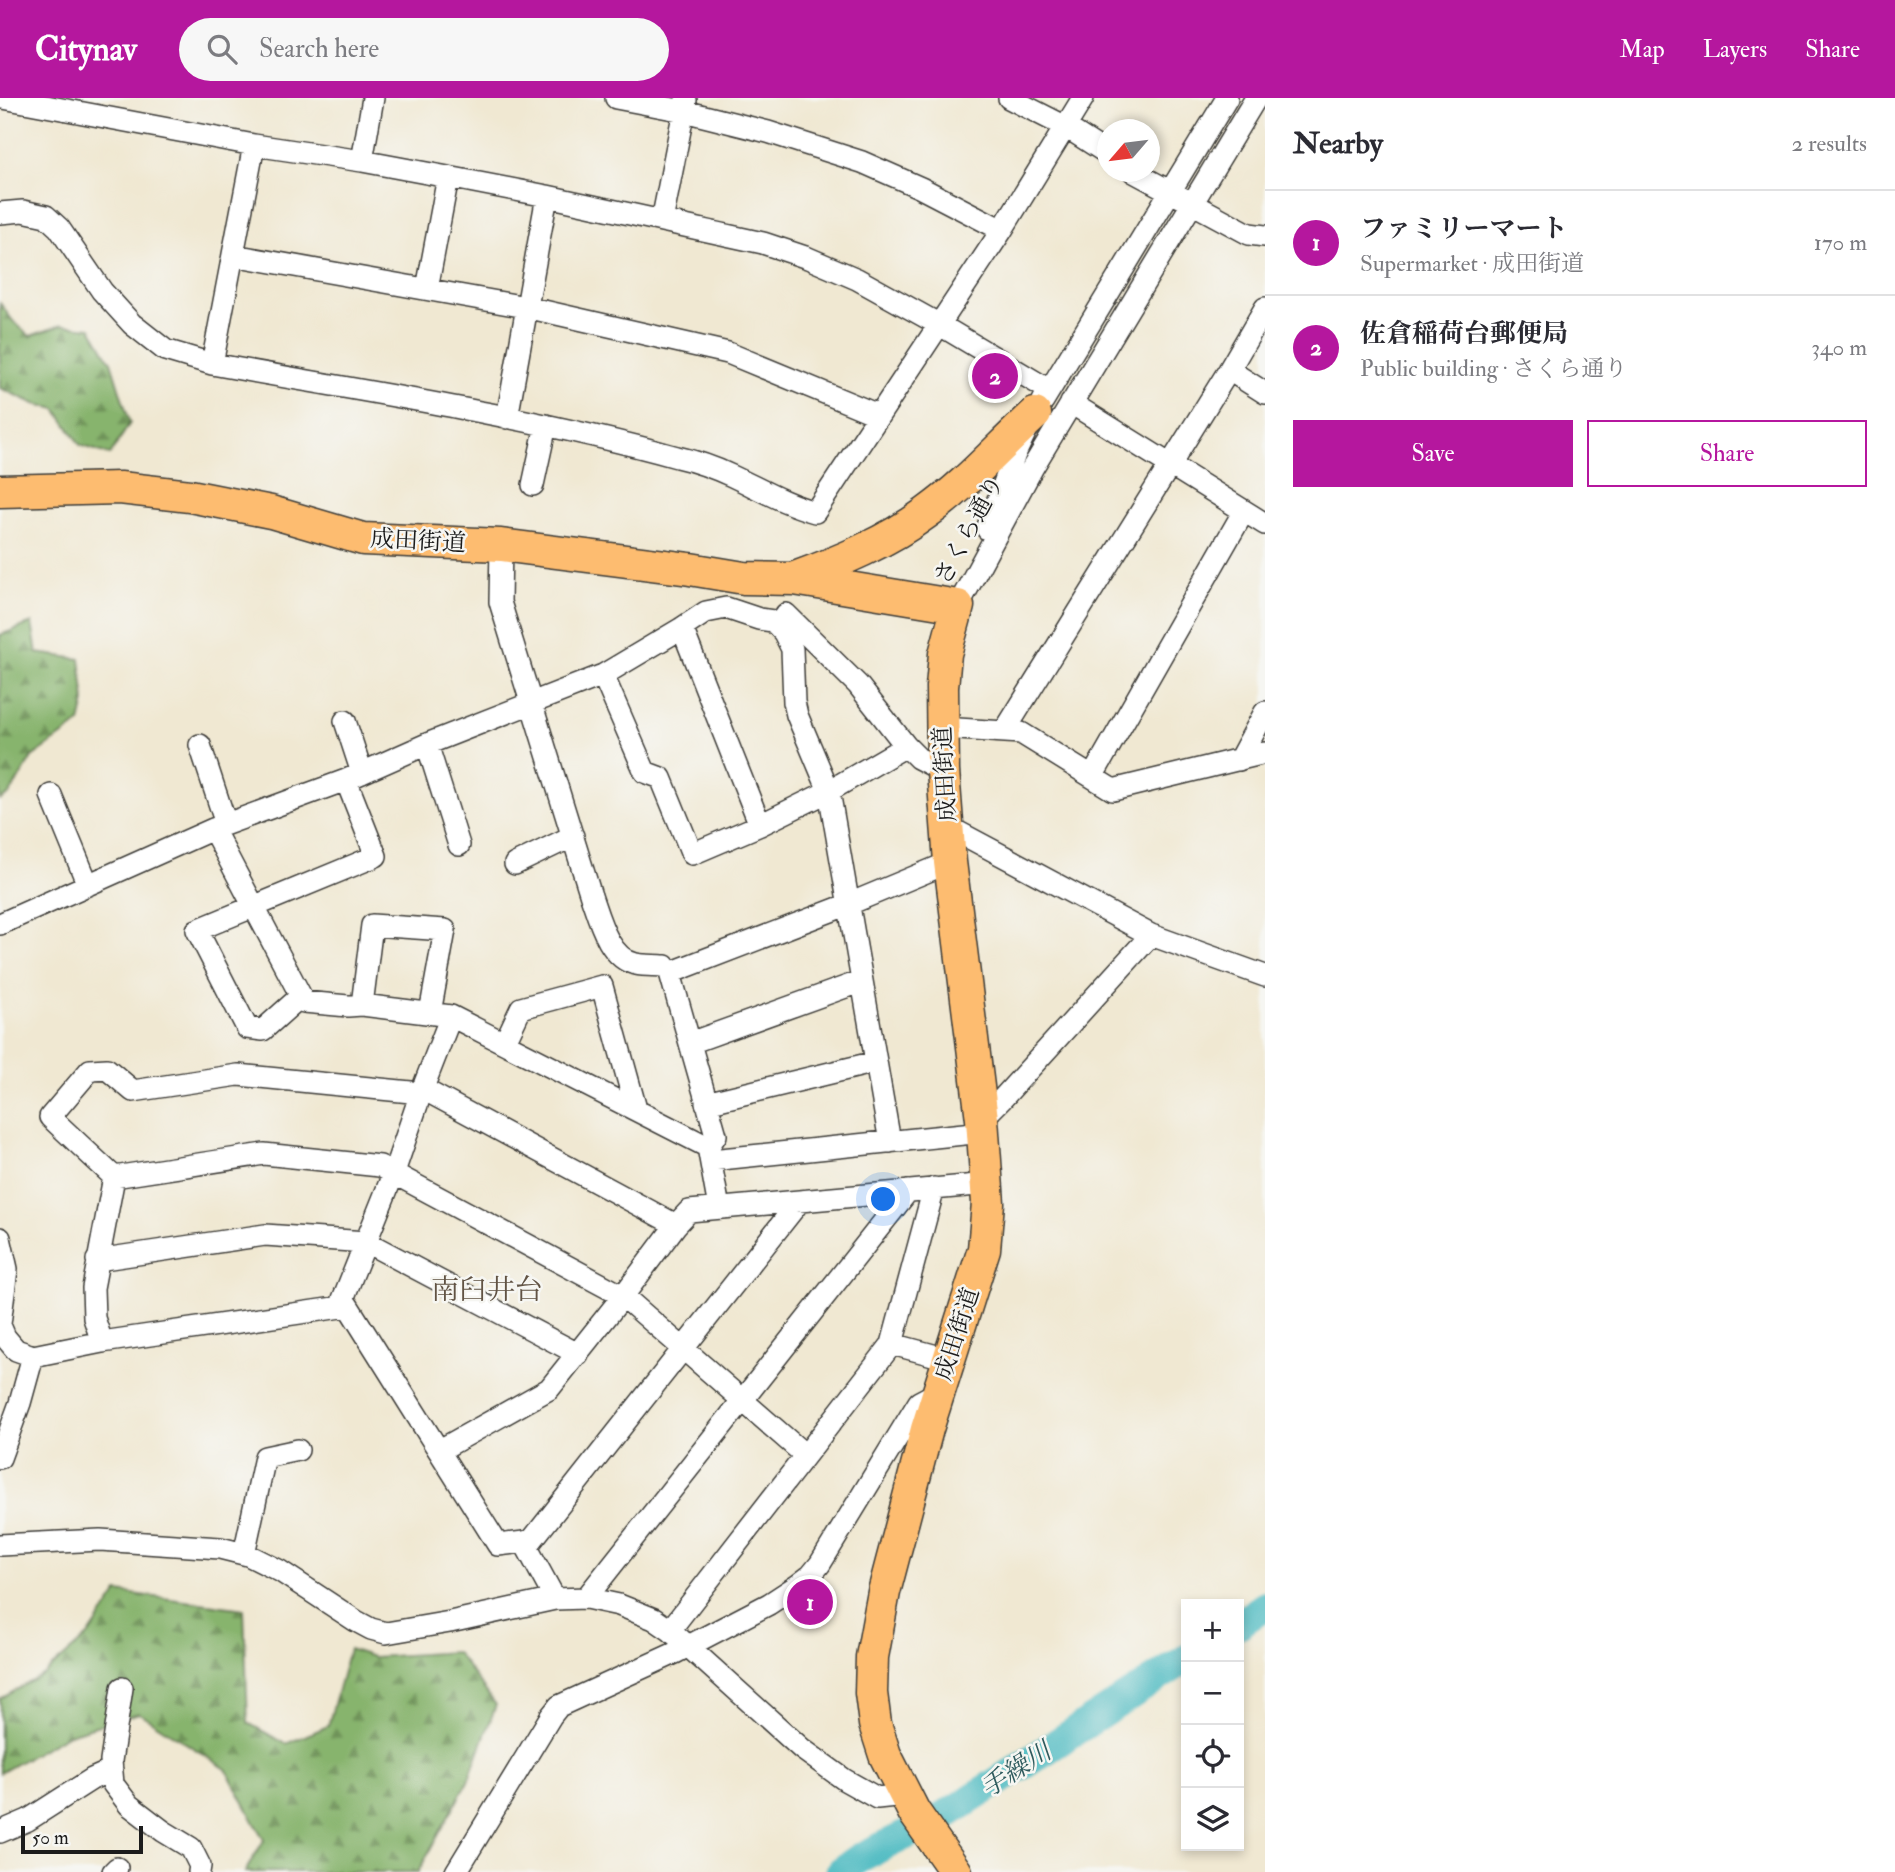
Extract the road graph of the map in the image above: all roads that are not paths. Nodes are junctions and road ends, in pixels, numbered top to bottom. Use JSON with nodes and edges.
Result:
{"nodes":[{"id":1,"x":3,"y":98,"type":"edge"},
{"id":2,"x":373,"y":98,"type":"edge"},
{"id":3,"x":616,"y":98,"type":"edge"},
{"id":4,"x":1009,"y":98,"type":"edge"},
{"id":5,"x":1083,"y":98,"type":"edge"},
{"id":6,"x":1227,"y":98,"type":"edge"},
{"id":7,"x":1256,"y":98,"type":"edge"},
{"id":8,"x":60,"y":103,"type":"edge"},
{"id":9,"x":685,"y":105,"type":"edge"},
{"id":10,"x":1066,"y":127,"type":"junction"},
{"id":11,"x":254,"y":145,"type":"junction"},
{"id":12,"x":1097,"y":147,"type":"edge"},
{"id":13,"x":362,"y":161,"type":"junction"},
{"id":14,"x":447,"y":177,"type":"junction"},
{"id":15,"x":1152,"y":182,"type":"edge"},
{"id":16,"x":1170,"y":192,"type":"junction"},
{"id":17,"x":547,"y":196,"type":"junction"},
{"id":18,"x":1192,"y":204,"type":"junction"},
{"id":19,"x":0,"y":213,"type":"edge"},
{"id":20,"x":662,"y":221,"type":"junction"},
{"id":21,"x":1002,"y":230,"type":"junction"},
{"id":22,"x":1265,"y":236,"type":"edge"},
{"id":23,"x":233,"y":255,"type":"junction"},
{"id":24,"x":427,"y":289,"type":"junction"},
{"id":25,"x":526,"y":307,"type":"junction"},
{"id":26,"x":1265,"y":309,"type":"edge"},
{"id":27,"x":940,"y":325,"type":"junction"},
{"id":28,"x":212,"y":364,"type":"junction"},
{"id":29,"x":1229,"y":370,"type":"junction"},
{"id":30,"x":1265,"y":393,"type":"edge"},
{"id":31,"x":1042,"y":402,"type":"junction"},
{"id":32,"x":1072,"y":403,"type":"junction"},
{"id":33,"x":878,"y":415,"type":"junction"},
{"id":34,"x":507,"y":418,"type":"junction"},
{"id":35,"x":546,"y":425,"type":"junction"},
{"id":36,"x":1170,"y":464,"type":"junction"},
{"id":37,"x":533,"y":485,"type":"dead end"},
{"id":38,"x":0,"y":491,"type":"edge"},
{"id":39,"x":1244,"y":511,"type":"junction"},
{"id":40,"x":1265,"y":524,"type":"edge"},
{"id":41,"x":502,"y":545,"type":"junction"},
{"id":42,"x":800,"y":580,"type":"junction"},
{"id":43,"x":958,"y":606,"type":"junction"},
{"id":44,"x":779,"y":618,"type":"junction"},
{"id":45,"x":682,"y":628,"type":"junction"},
{"id":46,"x":603,"y":675,"type":"junction"},
{"id":47,"x":532,"y":704,"type":"junction"},
{"id":48,"x":1265,"y":712,"type":"edge"},
{"id":49,"x":345,"y":721,"type":"dead end"},
{"id":50,"x":942,"y":728,"type":"junction"},
{"id":51,"x":1004,"y":732,"type":"junction"},
{"id":52,"x":427,"y":744,"type":"junction"},
{"id":53,"x":200,"y":745,"type":"dead end"},
{"id":54,"x":906,"y":746,"type":"junction"},
{"id":55,"x":1265,"y":753,"type":"edge"},
{"id":56,"x":1239,"y":760,"type":"junction"},
{"id":57,"x":943,"y":771,"type":"junction"},
{"id":58,"x":354,"y":776,"type":"junction"},
{"id":59,"x":1092,"y":778,"type":"junction"},
{"id":60,"x":828,"y":791,"type":"junction"},
{"id":61,"x":51,"y":795,"type":"dead end"},
{"id":62,"x":760,"y":825,"type":"junction"},
{"id":63,"x":219,"y":826,"type":"junction"},
{"id":64,"x":947,"y":826,"type":"junction"},
{"id":65,"x":573,"y":836,"type":"junction"},
{"id":66,"x":459,"y":845,"type":"dead end"},
{"id":67,"x":950,"y":862,"type":"junction"},
{"id":68,"x":515,"y":864,"type":"dead end"},
{"id":69,"x":88,"y":885,"type":"junction"},
{"id":70,"x":849,"y":904,"type":"junction"},
{"id":71,"x":254,"y":906,"type":"junction"},
{"id":72,"x":0,"y":924,"type":"edge"},
{"id":73,"x":1151,"y":935,"type":"junction"},
{"id":74,"x":670,"y":972,"type":"junction"},
{"id":75,"x":1265,"y":976,"type":"edge"},
{"id":76,"x":862,"y":981,"type":"junction"},
{"id":77,"x":301,"y":996,"type":"junction"},
{"id":78,"x":362,"y":1005,"type":"junction"},
{"id":79,"x":441,"y":1014,"type":"junction"},
{"id":80,"x":505,"y":1042,"type":"junction"},
{"id":81,"x":690,"y":1043,"type":"junction"},
{"id":82,"x":876,"y":1062,"type":"junction"},
{"id":83,"x":422,"y":1091,"type":"junction"},
{"id":84,"x":706,"y":1102,"type":"junction"},
{"id":85,"x":636,"y":1109,"type":"junction"},
{"id":86,"x":983,"y":1126,"type":"junction"},
{"id":87,"x":890,"y":1142,"type":"junction"},
{"id":88,"x":709,"y":1153,"type":"junction"},
{"id":89,"x":394,"y":1172,"type":"junction"},
{"id":90,"x":114,"y":1177,"type":"junction"},
{"id":91,"x":988,"y":1184,"type":"junction"},
{"id":92,"x":934,"y":1188,"type":"junction"},
{"id":93,"x":908,"y":1191,"type":"junction"},
{"id":94,"x":799,"y":1202,"type":"junction"},
{"id":95,"x":719,"y":1208,"type":"junction"},
{"id":96,"x":676,"y":1225,"type":"junction"},
{"id":97,"x":0,"y":1238,"type":"edge"},
{"id":98,"x":366,"y":1242,"type":"junction"},
{"id":99,"x":97,"y":1260,"type":"junction"},
{"id":100,"x":623,"y":1296,"type":"junction"},
{"id":101,"x":348,"y":1306,"type":"junction"},
{"id":102,"x":0,"y":1325,"type":"edge"},
{"id":103,"x":102,"y":1342,"type":"junction"},
{"id":104,"x":892,"y":1344,"type":"junction"},
{"id":105,"x":683,"y":1349,"type":"junction"},
{"id":106,"x":578,"y":1354,"type":"junction"},
{"id":107,"x":33,"y":1356,"type":"junction"},
{"id":108,"x":948,"y":1359,"type":"junction"},
{"id":109,"x":938,"y":1392,"type":"junction"},
{"id":110,"x":742,"y":1400,"type":"junction"},
{"id":111,"x":298,"y":1450,"type":"dead end"},
{"id":112,"x":439,"y":1450,"type":"junction"},
{"id":113,"x":805,"y":1455,"type":"junction"},
{"id":114,"x":0,"y":1458,"type":"edge"},
{"id":115,"x":524,"y":1542,"type":"junction"},
{"id":116,"x":0,"y":1545,"type":"edge"},
{"id":117,"x":244,"y":1554,"type":"junction"},
{"id":118,"x":586,"y":1598,"type":"junction"},
{"id":119,"x":555,"y":1599,"type":"junction"},
{"id":120,"x":670,"y":1630,"type":"junction"},
{"id":121,"x":686,"y":1647,"type":"junction"},
{"id":122,"x":122,"y":1688,"type":"dead end"},
{"id":123,"x":112,"y":1770,"type":"junction"},
{"id":124,"x":910,"y":1803,"type":"junction"},
{"id":125,"x":0,"y":1832,"type":"edge"},
{"id":126,"x":199,"y":1872,"type":"edge"},
{"id":127,"x":456,"y":1872,"type":"edge"},
{"id":128,"x":956,"y":1872,"type":"edge"}],
"edges":[{"from":1,"to":8,"type":"street"},
{"from":2,"to":13,"type":"street"},
{"from":3,"to":9,"type":"street"},
{"from":4,"to":10,"type":"street"},
{"from":5,"to":10,"type":"street"},
{"from":6,"to":16,"type":"street","name":"さくら通り"},
{"from":7,"to":18,"type":"street","name":"さくら通り"},
{"from":8,"to":11,"type":"street"},
{"from":9,"to":20,"type":"street"},
{"from":9,"to":21,"type":"street"},
{"from":10,"to":12,"type":"street"},
{"from":10,"to":21,"type":"street"},
{"from":11,"to":13,"type":"street"},
{"from":11,"to":23,"type":"street"},
{"from":13,"to":14,"type":"street"},
{"from":14,"to":17,"type":"street"},
{"from":14,"to":24,"type":"street"},
{"from":15,"to":16,"type":"street"},
{"from":16,"to":18,"type":"street"},
{"from":16,"to":31,"type":"street","name":"さくら通り"},
{"from":17,"to":20,"type":"street"},
{"from":17,"to":25,"type":"street"},
{"from":18,"to":22,"type":"street"},
{"from":18,"to":32,"type":"street","name":"さくら通り"},
{"from":19,"to":28,"type":"street"},
{"from":20,"to":27,"type":"street"},
{"from":21,"to":27,"type":"street"},
{"from":23,"to":24,"type":"street"},
{"from":23,"to":28,"type":"street"},
{"from":24,"to":25,"type":"street"},
{"from":25,"to":33,"type":"street"},
{"from":25,"to":34,"type":"street"},
{"from":26,"to":29,"type":"street"},
{"from":27,"to":31,"type":"street"},
{"from":27,"to":33,"type":"street"},
{"from":28,"to":34,"type":"street"},
{"from":29,"to":30,"type":"street"},
{"from":29,"to":36,"type":"street"},
{"from":31,"to":42,"type":"highway"},
{"from":31,"to":43,"type":"street","name":"さくら通り"},
{"from":32,"to":36,"type":"street"},
{"from":32,"to":43,"type":"street","name":"さくら通り"},
{"from":33,"to":35,"type":"street"},
{"from":34,"to":35,"type":"street"},
{"from":35,"to":37,"type":"street"},
{"from":36,"to":39,"type":"street"},
{"from":36,"to":51,"type":"street"},
{"from":38,"to":41,"type":"highway","name":"成田街道"},
{"from":39,"to":40,"type":"street"},
{"from":39,"to":59,"type":"street"},
{"from":41,"to":42,"type":"highway","name":"成田街道"},
{"from":41,"to":47,"type":"street"},
{"from":42,"to":43,"type":"highway","name":"成田街道"},
{"from":42,"to":44,"type":"street"},
{"from":43,"to":50,"type":"highway","name":"成田街道"},
{"from":44,"to":45,"type":"street"},
{"from":44,"to":54,"type":"street"},
{"from":44,"to":60,"type":"street"},
{"from":45,"to":46,"type":"street"},
{"from":45,"to":62,"type":"street"},
{"from":46,"to":47,"type":"street"},
{"from":46,"to":62,"type":"street"},
{"from":47,"to":52,"type":"street"},
{"from":47,"to":65,"type":"street"},
{"from":48,"to":56,"type":"street"},
{"from":49,"to":58,"type":"street"},
{"from":50,"to":51,"type":"street"},
{"from":50,"to":57,"type":"highway","name":"成田街道"},
{"from":51,"to":59,"type":"street"},
{"from":52,"to":58,"type":"street"},
{"from":52,"to":66,"type":"street"},
{"from":53,"to":63,"type":"street"},
{"from":54,"to":57,"type":"street"},
{"from":54,"to":60,"type":"street"},
{"from":55,"to":56,"type":"street"},
{"from":56,"to":59,"type":"street"},
{"from":57,"to":64,"type":"highway","name":"成田街道"},
{"from":58,"to":63,"type":"street"},
{"from":58,"to":71,"type":"street"},
{"from":60,"to":62,"type":"street"},
{"from":60,"to":70,"type":"street"},
{"from":61,"to":69,"type":"street"},
{"from":63,"to":69,"type":"street"},
{"from":63,"to":71,"type":"street"},
{"from":64,"to":67,"type":"highway","name":"成田街道"},
{"from":64,"to":73,"type":"street"},
{"from":65,"to":68,"type":"street"},
{"from":65,"to":74,"type":"street"},
{"from":67,"to":70,"type":"street"},
{"from":67,"to":86,"type":"highway","name":"成田街道"},
{"from":69,"to":72,"type":"street"},
{"from":70,"to":74,"type":"street"},
{"from":70,"to":76,"type":"street"},
{"from":71,"to":77,"type":"street"},
{"from":71,"to":77,"type":"street"},
{"from":73,"to":75,"type":"street"},
{"from":73,"to":86,"type":"street"},
{"from":74,"to":81,"type":"street"},
{"from":76,"to":81,"type":"street"},
{"from":76,"to":82,"type":"street"},
{"from":77,"to":78,"type":"street"},
{"from":78,"to":79,"type":"street"},
{"from":78,"to":79,"type":"street"},
{"from":79,"to":80,"type":"street"},
{"from":79,"to":83,"type":"street"},
{"from":80,"to":85,"type":"street"},
{"from":80,"to":85,"type":"street"},
{"from":81,"to":84,"type":"street"},
{"from":82,"to":84,"type":"street"},
{"from":82,"to":87,"type":"street"},
{"from":83,"to":89,"type":"street"},
{"from":83,"to":90,"type":"street"},
{"from":83,"to":96,"type":"street"},
{"from":84,"to":88,"type":"street"},
{"from":85,"to":88,"type":"street"},
{"from":86,"to":87,"type":"street"},
{"from":86,"to":91,"type":"highway","name":"成田街道"},
{"from":87,"to":88,"type":"street"},
{"from":88,"to":95,"type":"street"},
{"from":89,"to":90,"type":"street"},
{"from":89,"to":98,"type":"street"},
{"from":89,"to":100,"type":"street"},
{"from":90,"to":99,"type":"street"},
{"from":91,"to":92,"type":"street"},
{"from":91,"to":108,"type":"highway","name":"成田街道"},
{"from":92,"to":93,"type":"street"},
{"from":92,"to":104,"type":"street"},
{"from":93,"to":94,"type":"street"},
{"from":93,"to":110,"type":"street"},
{"from":94,"to":95,"type":"street"},
{"from":94,"to":105,"type":"street"},
{"from":95,"to":96,"type":"street"},
{"from":96,"to":100,"type":"street"},
{"from":97,"to":102,"type":"street"},
{"from":98,"to":99,"type":"street"},
{"from":98,"to":101,"type":"street"},
{"from":98,"to":106,"type":"street"},
{"from":99,"to":103,"type":"street"},
{"from":100,"to":105,"type":"street"},
{"from":100,"to":106,"type":"street"},
{"from":101,"to":103,"type":"street"},
{"from":101,"to":112,"type":"street"},
{"from":102,"to":107,"type":"street"},
{"from":103,"to":107,"type":"street"},
{"from":104,"to":108,"type":"street"},
{"from":104,"to":113,"type":"street"},
{"from":105,"to":110,"type":"street"},
{"from":105,"to":115,"type":"street"},
{"from":106,"to":112,"type":"street"},
{"from":107,"to":114,"type":"street"},
{"from":108,"to":109,"type":"highway","name":"成田街道"},
{"from":109,"to":121,"type":"street"},
{"from":109,"to":124,"type":"highway","name":"成田街道"},
{"from":110,"to":113,"type":"street"},
{"from":110,"to":118,"type":"street"},
{"from":111,"to":117,"type":"street"},
{"from":112,"to":115,"type":"street"},
{"from":113,"to":120,"type":"street"},
{"from":115,"to":119,"type":"street"},
{"from":116,"to":117,"type":"street"},
{"from":117,"to":119,"type":"street"},
{"from":118,"to":119,"type":"street"},
{"from":118,"to":120,"type":"street"},
{"from":120,"to":121,"type":"street"},
{"from":121,"to":124,"type":"street"},
{"from":121,"to":127,"type":"street"},
{"from":122,"to":123,"type":"street"},
{"from":123,"to":125,"type":"street"},
{"from":123,"to":126,"type":"street"},
{"from":124,"to":128,"type":"highway","name":"成田街道"}]}
